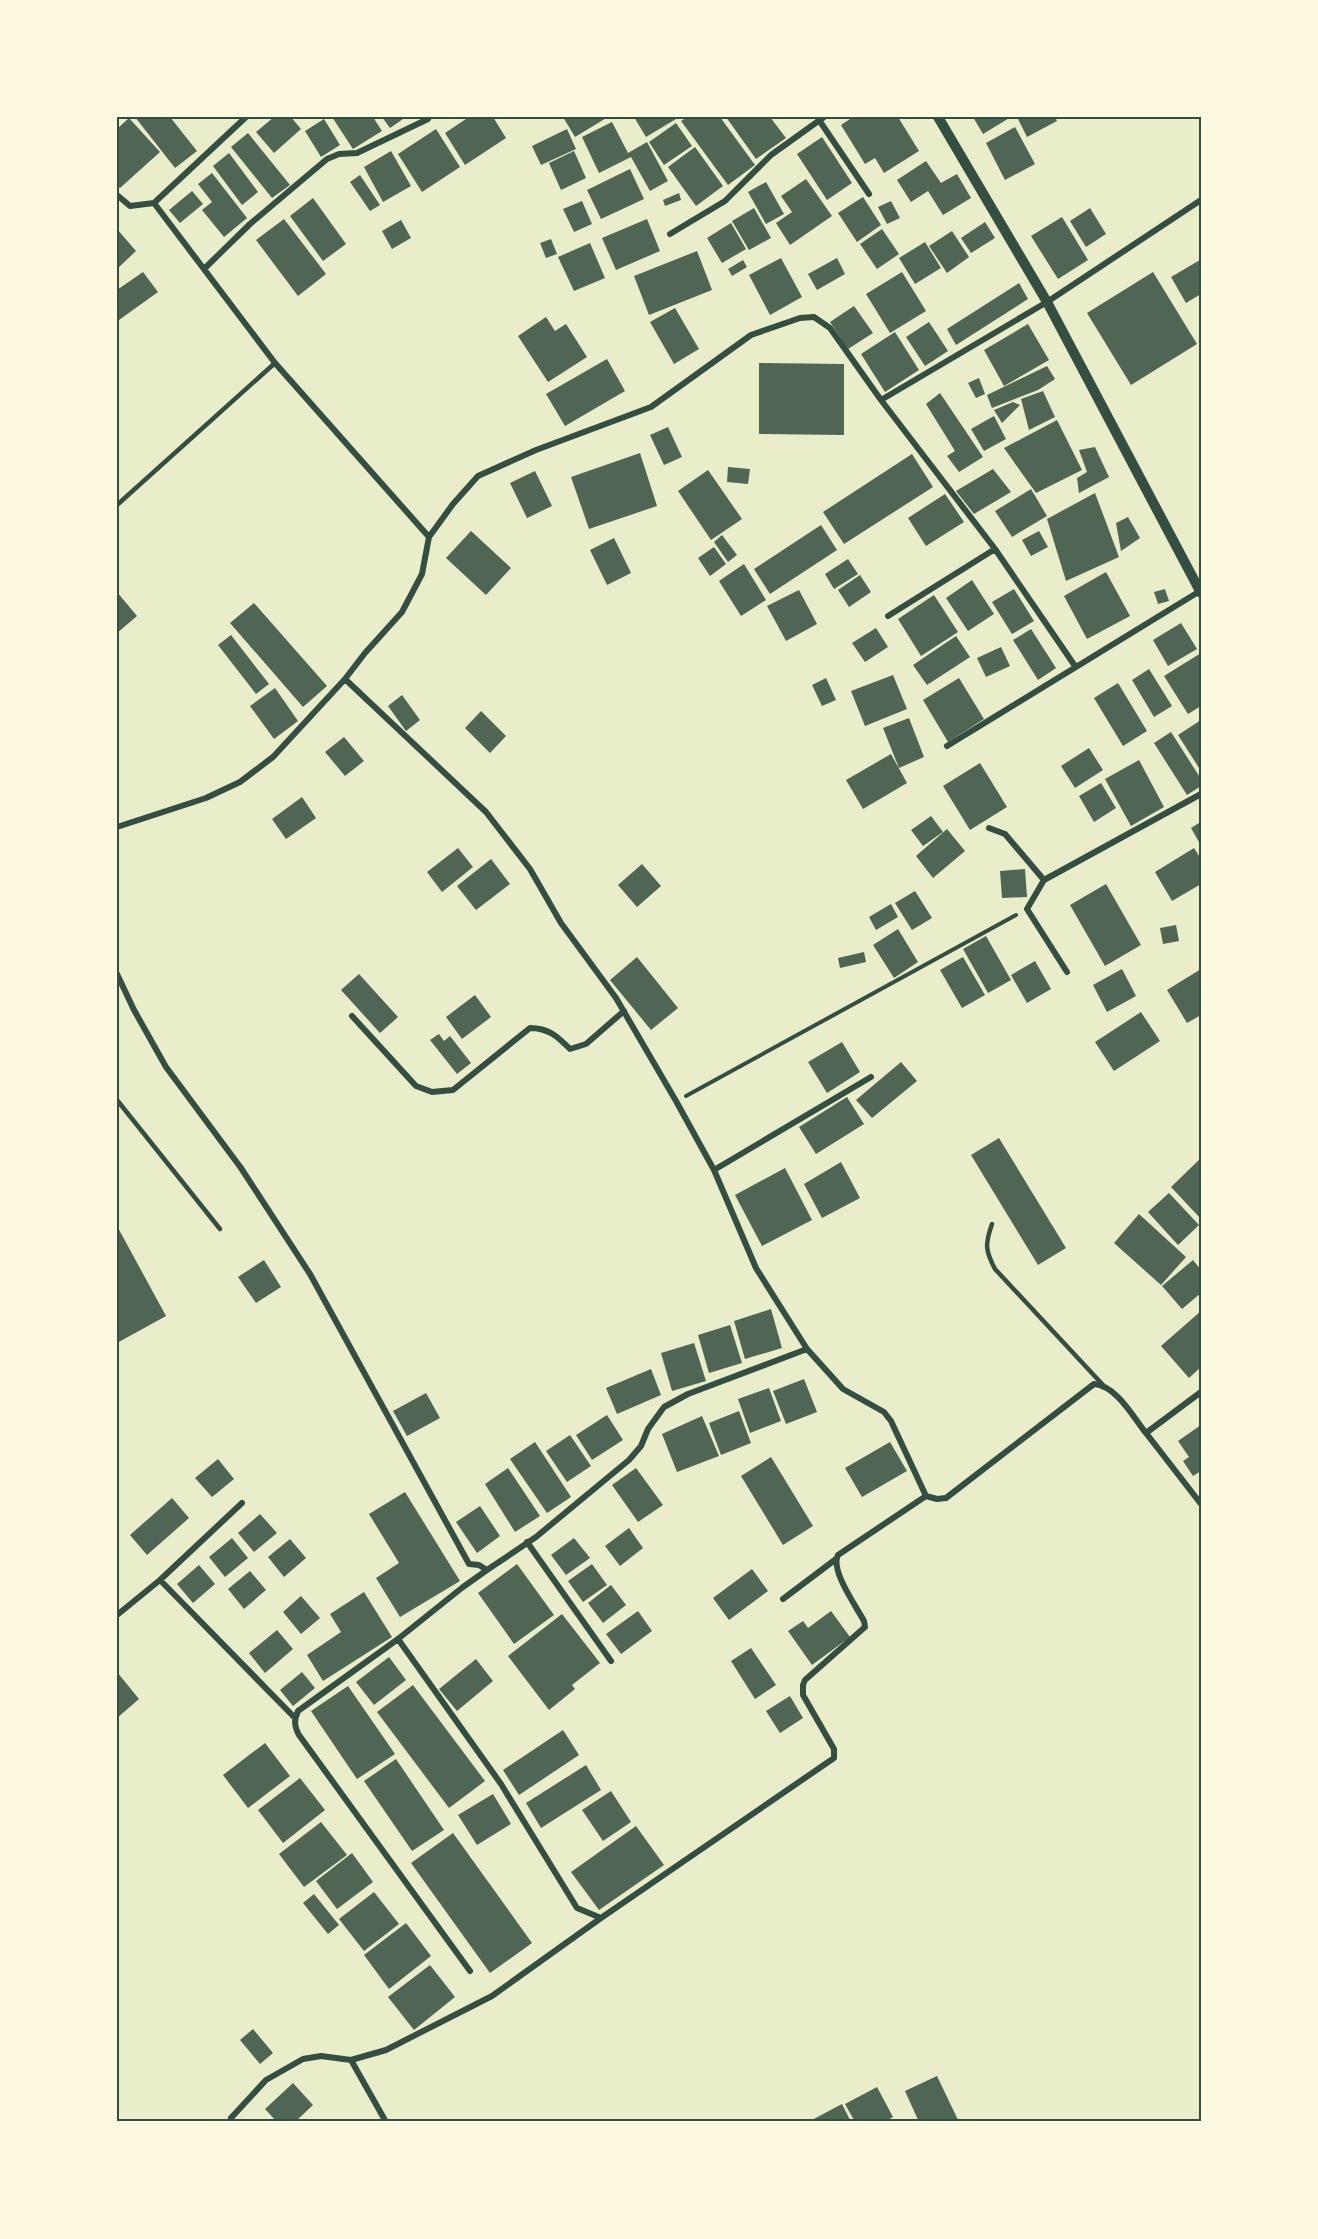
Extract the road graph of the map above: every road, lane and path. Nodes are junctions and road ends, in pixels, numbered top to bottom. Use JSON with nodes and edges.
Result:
{"nodes":[{"id":1,"x":246,"y":117,"type":"edge"},
{"id":2,"x":938,"y":117,"type":"edge"},
{"id":3,"x":428,"y":119,"type":"dead end"},
{"id":4,"x":821,"y":119,"type":"edge"},
{"id":5,"x":869,"y":194,"type":"dead end"},
{"id":6,"x":117,"y":195,"type":"edge"},
{"id":7,"x":1201,"y":200,"type":"edge"},
{"id":8,"x":154,"y":203,"type":"junction"},
{"id":9,"x":670,"y":234,"type":"dead end"},
{"id":10,"x":204,"y":269,"type":"junction"},
{"id":11,"x":1047,"y":302,"type":"junction"},
{"id":12,"x":275,"y":363,"type":"junction"},
{"id":13,"x":881,"y":400,"type":"junction"},
{"id":14,"x":117,"y":505,"type":"edge"},
{"id":15,"x":429,"y":537,"type":"junction"},
{"id":16,"x":995,"y":549,"type":"junction"},
{"id":17,"x":1200,"y":592,"type":"edge"},
{"id":18,"x":888,"y":616,"type":"dead end"},
{"id":19,"x":1076,"y":666,"type":"junction"},
{"id":20,"x":345,"y":680,"type":"junction"},
{"id":21,"x":947,"y":746,"type":"dead end"},
{"id":22,"x":1201,"y":794,"type":"edge"},
{"id":23,"x":117,"y":827,"type":"edge"},
{"id":24,"x":989,"y":828,"type":"dead end"},
{"id":25,"x":1044,"y":880,"type":"junction"},
{"id":26,"x":1027,"y":909,"type":"junction"},
{"id":27,"x":1067,"y":972,"type":"dead end"},
{"id":28,"x":117,"y":974,"type":"edge"},
{"id":29,"x":624,"y":1011,"type":"junction"},
{"id":30,"x":352,"y":1016,"type":"dead end"},
{"id":31,"x":871,"y":1077,"type":"dead end"},
{"id":32,"x":117,"y":1100,"type":"edge"},
{"id":33,"x":676,"y":1101,"type":"junction"},
{"id":34,"x":714,"y":1170,"type":"junction"},
{"id":35,"x":992,"y":1224,"type":"dead end"},
{"id":36,"x":220,"y":1230,"type":"dead end"},
{"id":37,"x":807,"y":1349,"type":"junction"},
{"id":38,"x":1103,"y":1385,"type":"junction"},
{"id":39,"x":1201,"y":1392,"type":"edge"},
{"id":40,"x":1146,"y":1433,"type":"junction"},
{"id":41,"x":926,"y":1496,"type":"junction"},
{"id":42,"x":242,"y":1503,"type":"dead end"},
{"id":43,"x":1201,"y":1504,"type":"edge"},
{"id":44,"x":527,"y":1542,"type":"junction"},
{"id":45,"x":836,"y":1559,"type":"junction"},
{"id":46,"x":487,"y":1570,"type":"junction"},
{"id":47,"x":160,"y":1580,"type":"junction"},
{"id":48,"x":783,"y":1599,"type":"dead end"},
{"id":49,"x":117,"y":1615,"type":"edge"},
{"id":50,"x":398,"y":1639,"type":"junction"},
{"id":51,"x":610,"y":1661,"type":"dead end"},
{"id":52,"x":294,"y":1718,"type":"junction"},
{"id":53,"x":601,"y":1918,"type":"junction"},
{"id":54,"x":470,"y":1971,"type":"dead end"},
{"id":55,"x":351,"y":2060,"type":"junction"},
{"id":56,"x":231,"y":2118,"type":"dead end"},
{"id":57,"x":386,"y":2122,"type":"edge"}],
"edges":[{"from":1,"to":8,"type":"street"},
{"from":2,"to":11,"type":"street"},
{"from":3,"to":10,"type":"street"},
{"from":4,"to":5,"type":"street"},
{"from":4,"to":9,"type":"street"},
{"from":6,"to":8,"type":"street"},
{"from":7,"to":11,"type":"street"},
{"from":8,"to":10,"type":"street"},
{"from":10,"to":12,"type":"street"},
{"from":11,"to":13,"type":"street"},
{"from":11,"to":17,"type":"street"},
{"from":12,"to":14,"type":"lane"},
{"from":12,"to":15,"type":"street"},
{"from":13,"to":15,"type":"street"},
{"from":13,"to":16,"type":"street"},
{"from":15,"to":20,"type":"street"},
{"from":16,"to":18,"type":"street"},
{"from":16,"to":19,"type":"street"},
{"from":17,"to":19,"type":"street"},
{"from":19,"to":21,"type":"street"},
{"from":20,"to":23,"type":"street"},
{"from":20,"to":29,"type":"street"},
{"from":22,"to":25,"type":"street"},
{"from":24,"to":25,"type":"street"},
{"from":25,"to":26,"type":"street"},
{"from":26,"to":27,"type":"street"},
{"from":26,"to":33,"type":"path"},
{"from":28,"to":46,"type":"street"},
{"from":29,"to":30,"type":"street"},
{"from":29,"to":33,"type":"street"},
{"from":31,"to":34,"type":"street"},
{"from":32,"to":36,"type":"lane"},
{"from":33,"to":34,"type":"street"},
{"from":34,"to":37,"type":"street"},
{"from":35,"to":38,"type":"lane"},
{"from":37,"to":41,"type":"street"},
{"from":37,"to":44,"type":"street"},
{"from":38,"to":40,"type":"street"},
{"from":38,"to":41,"type":"street"},
{"from":39,"to":40,"type":"street"},
{"from":40,"to":43,"type":"street"},
{"from":41,"to":45,"type":"street"},
{"from":42,"to":47,"type":"street"},
{"from":44,"to":46,"type":"street"},
{"from":44,"to":51,"type":"street"},
{"from":45,"to":48,"type":"street"},
{"from":45,"to":53,"type":"street"},
{"from":46,"to":50,"type":"street"},
{"from":47,"to":49,"type":"street"},
{"from":47,"to":52,"type":"street"},
{"from":50,"to":52,"type":"street"},
{"from":50,"to":53,"type":"street"},
{"from":52,"to":54,"type":"street"},
{"from":53,"to":55,"type":"street"},
{"from":55,"to":56,"type":"street"},
{"from":55,"to":57,"type":"street"}]}
